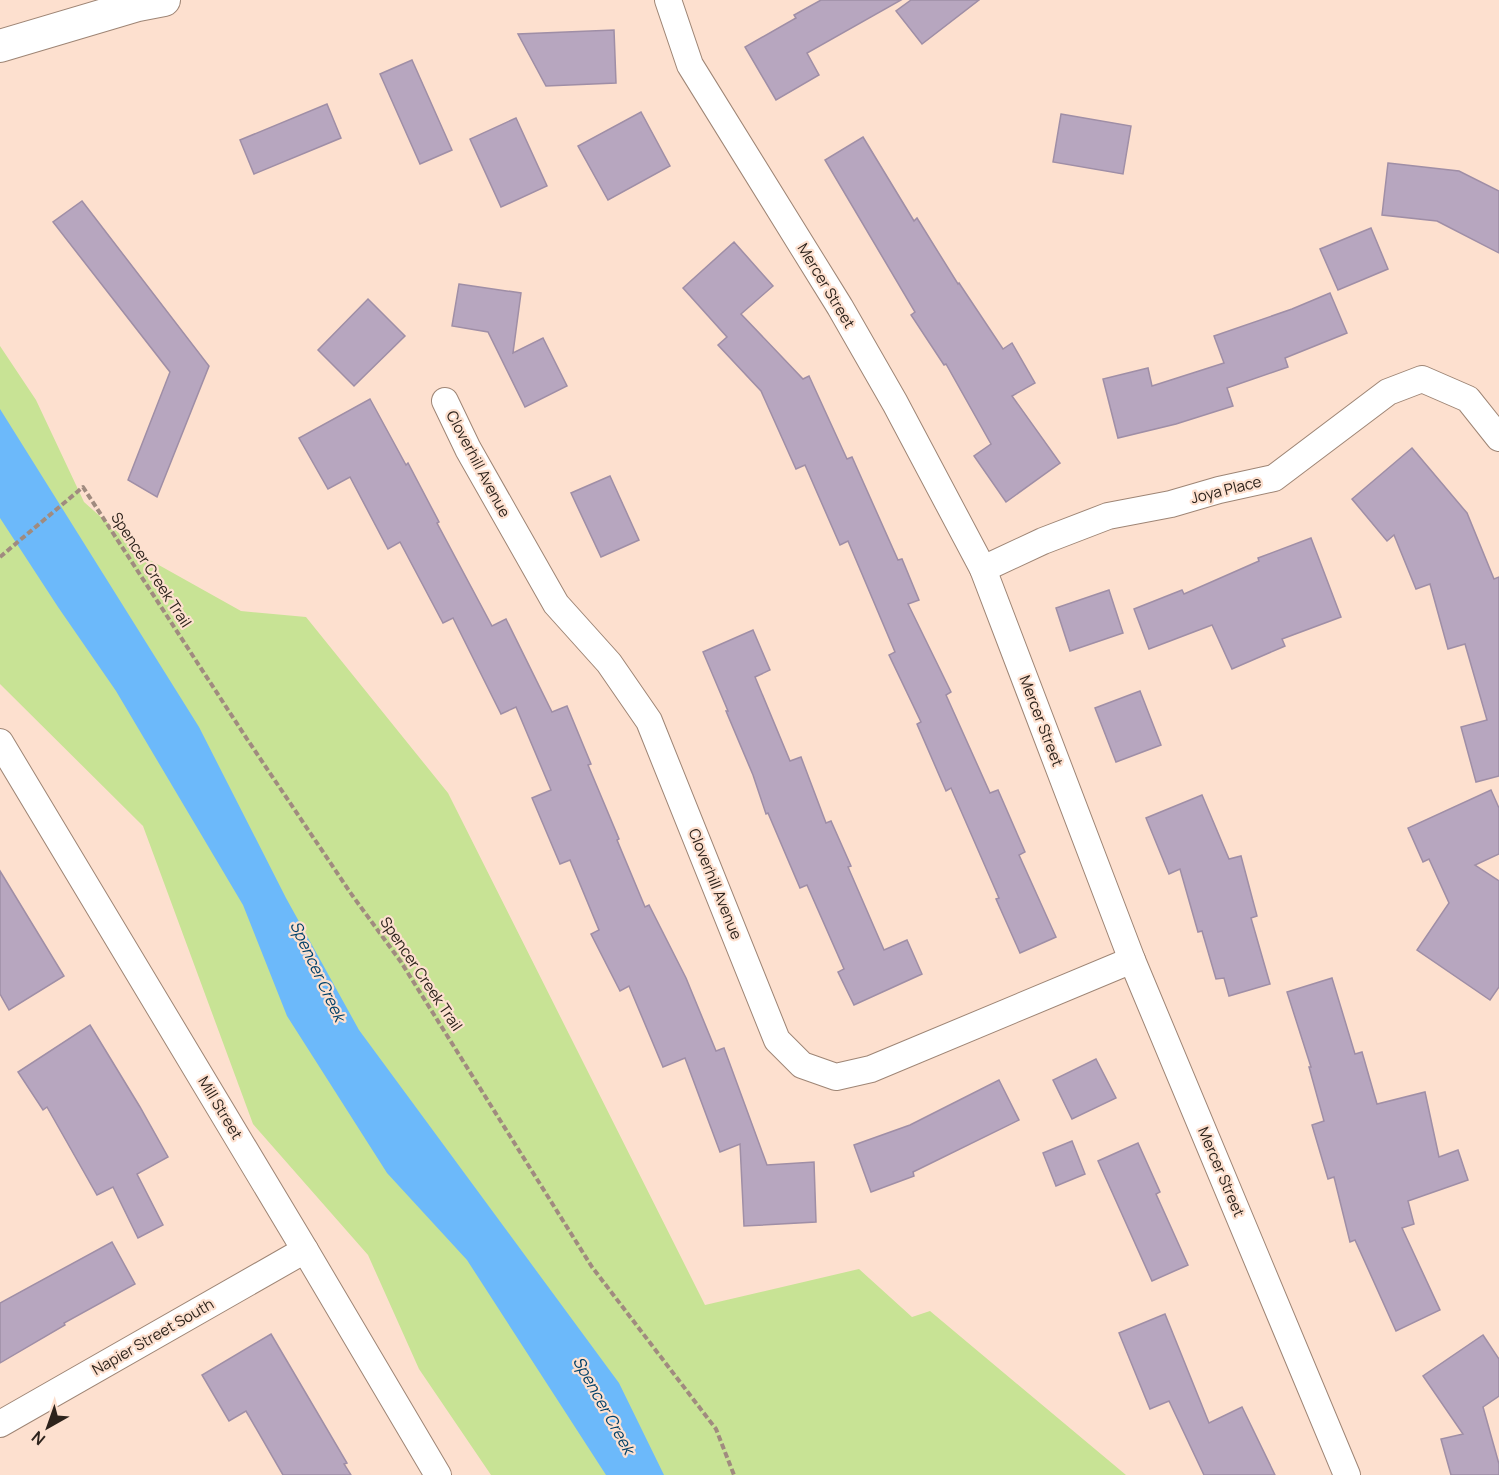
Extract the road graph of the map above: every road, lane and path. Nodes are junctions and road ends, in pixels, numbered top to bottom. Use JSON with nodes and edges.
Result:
{"nodes":[{"id":1,"x":164,"y":0,"type":"edge"},
{"id":2,"x":668,"y":0,"type":"edge"},
{"id":3,"x":0,"y":46,"type":"edge"},
{"id":4,"x":445,"y":401,"type":"dead end"},
{"id":5,"x":1499,"y":438,"type":"edge"},
{"id":6,"x":0,"y":557,"type":"edge"},
{"id":7,"x":983,"y":569,"type":"junction"},
{"id":8,"x":0,"y":742,"type":"edge"},
{"id":9,"x":1132,"y":960,"type":"junction"},
{"id":10,"x":305,"y":1250,"type":"junction"},
{"id":11,"x":0,"y":1424,"type":"edge"},
{"id":12,"x":438,"y":1475,"type":"edge"},
{"id":13,"x":734,"y":1475,"type":"edge"},
{"id":14,"x":1347,"y":1475,"type":"edge"}],
"edges":[{"from":1,"to":3,"type":"street"},
{"from":2,"to":7,"type":"street","name":"Mercer Street"},
{"from":4,"to":9,"type":"street","name":"Cloverhill Avenue"},
{"from":5,"to":7,"type":"street","name":"Joya Place"},
{"from":6,"to":13,"type":"path","name":"Spencer Creek Trail"},
{"from":7,"to":9,"type":"street","name":"Mercer Street"},
{"from":8,"to":10,"type":"street","name":"Mill Street"},
{"from":9,"to":14,"type":"street","name":"Mercer Street"},
{"from":10,"to":11,"type":"street","name":"Napier Street South"},
{"from":10,"to":12,"type":"street","name":"Mill Street"}]}
